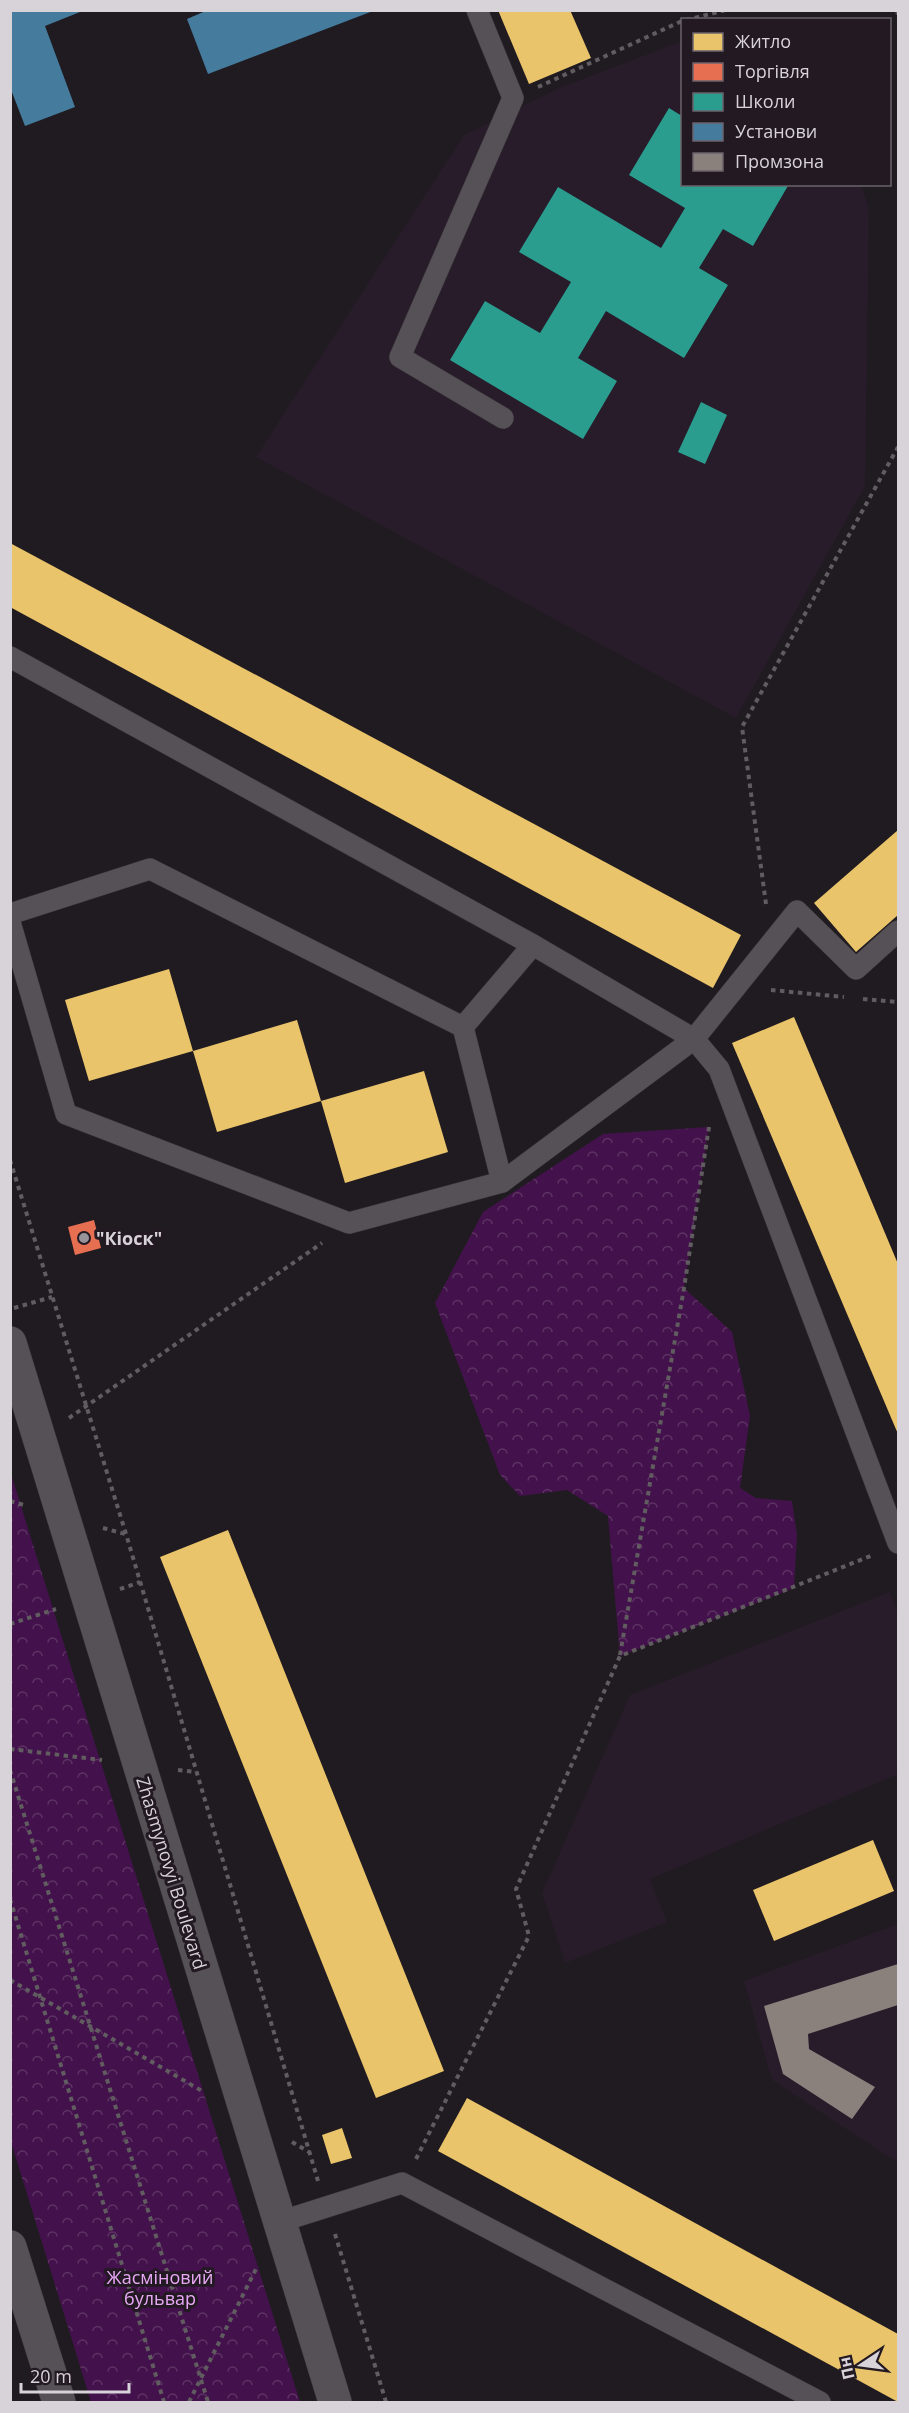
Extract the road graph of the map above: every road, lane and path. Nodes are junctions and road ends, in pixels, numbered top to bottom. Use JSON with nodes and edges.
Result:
{"nodes":[{"id":1,"x":477,"y":10,"type":"edge"},
{"id":2,"x":726,"y":10,"type":"edge"},
{"id":3,"x":897,"y":10,"type":"edge"},
{"id":4,"x":898,"y":15,"type":"edge"},
{"id":5,"x":692,"y":18,"type":"edge"},
{"id":6,"x":681,"y":21,"type":"edge"},
{"id":7,"x":513,"y":98,"type":"junction"},
{"id":8,"x":503,"y":418,"type":"dead end"},
{"id":9,"x":898,"y":447,"type":"edge"},
{"id":10,"x":10,"y":657,"type":"edge"},
{"id":11,"x":10,"y":914,"type":"edge"},
{"id":12,"x":10,"y":922,"type":"edge"},
{"id":13,"x":898,"y":931,"type":"edge"},
{"id":14,"x":771,"y":944,"type":"junction"},
{"id":15,"x":534,"y":945,"type":"junction"},
{"id":16,"x":737,"y":987,"type":"junction"},
{"id":17,"x":898,"y":1002,"type":"edge"},
{"id":18,"x":463,"y":1027,"type":"junction"},
{"id":19,"x":694,"y":1039,"type":"junction"},
{"id":20,"x":719,"y":1070,"type":"junction"},
{"id":21,"x":10,"y":1160,"type":"edge"},
{"id":22,"x":502,"y":1182,"type":"junction"},
{"id":23,"x":349,"y":1223,"type":"junction"},
{"id":24,"x":52,"y":1297,"type":"junction"},
{"id":25,"x":10,"y":1309,"type":"edge"},
{"id":26,"x":10,"y":1343,"type":"edge"},
{"id":27,"x":87,"y":1406,"type":"junction"},
{"id":28,"x":40,"y":1438,"type":"junction"},
{"id":29,"x":898,"y":1543,"type":"edge"},
{"id":30,"x":878,"y":1552,"type":"dead end"},
{"id":31,"x":620,"y":1656,"type":"junction"},
{"id":32,"x":10,"y":1770,"type":"edge"},
{"id":33,"x":10,"y":1899,"type":"edge"},
{"id":34,"x":10,"y":1980,"type":"edge"},
{"id":35,"x":40,"y":1997,"type":"junction"},
{"id":36,"x":91,"y":2027,"type":"junction"},
{"id":37,"x":247,"y":2117,"type":"junction"},
{"id":38,"x":310,"y":2152,"type":"junction"},
{"id":39,"x":412,"y":2167,"type":"dead end"},
{"id":40,"x":326,"y":2206,"type":"junction"},
{"id":41,"x":279,"y":2222,"type":"junction"},
{"id":42,"x":10,"y":2247,"type":"edge"},
{"id":43,"x":201,"y":2381,"type":"junction"},
{"id":44,"x":59,"y":2403,"type":"edge"},
{"id":45,"x":165,"y":2403,"type":"edge"},
{"id":46,"x":189,"y":2403,"type":"edge"},
{"id":47,"x":208,"y":2403,"type":"edge"},
{"id":48,"x":336,"y":2403,"type":"edge"},
{"id":49,"x":386,"y":2403,"type":"edge"},
{"id":50,"x":820,"y":2403,"type":"edge"}],
"edges":[{"from":1,"to":7,"type":"lane"},
{"from":2,"to":5,"type":"path"},
{"from":3,"to":4,"type":"path"},
{"from":6,"to":7,"type":"path"},
{"from":7,"to":8,"type":"lane"},
{"from":9,"to":14,"type":"path"},
{"from":10,"to":15,"type":"lane"},
{"from":11,"to":18,"type":"lane"},
{"from":12,"to":23,"type":"lane"},
{"from":13,"to":14,"type":"lane"},
{"from":14,"to":16,"type":"lane"},
{"from":15,"to":18,"type":"lane"},
{"from":15,"to":19,"type":"lane"},
{"from":16,"to":17,"type":"path"},
{"from":16,"to":19,"type":"lane"},
{"from":18,"to":22,"type":"lane"},
{"from":19,"to":20,"type":"lane"},
{"from":19,"to":22,"type":"lane"},
{"from":20,"to":29,"type":"lane"},
{"from":20,"to":31,"type":"path"},
{"from":21,"to":24,"type":"path"},
{"from":22,"to":23,"type":"lane"},
{"from":23,"to":27,"type":"path"},
{"from":24,"to":25,"type":"path"},
{"from":24,"to":27,"type":"path"},
{"from":26,"to":28,"type":"street","name":"Zhasmynovyi Boulevard"},
{"from":27,"to":28,"type":"path"},
{"from":27,"to":38,"type":"path"},
{"from":28,"to":37,"type":"street","name":"Zhasmynovyi Boulevard"},
{"from":30,"to":31,"type":"path"},
{"from":31,"to":39,"type":"path"},
{"from":32,"to":36,"type":"path"},
{"from":33,"to":35,"type":"path"},
{"from":34,"to":35,"type":"path"},
{"from":35,"to":36,"type":"path"},
{"from":35,"to":45,"type":"path"},
{"from":36,"to":37,"type":"path"},
{"from":36,"to":43,"type":"path"},
{"from":37,"to":38,"type":"path"},
{"from":37,"to":41,"type":"street","name":"Zhasmynovyi Boulevard"},
{"from":38,"to":40,"type":"path"},
{"from":40,"to":41,"type":"lane"},
{"from":40,"to":49,"type":"path"},
{"from":40,"to":50,"type":"lane"},
{"from":41,"to":43,"type":"path"},
{"from":41,"to":48,"type":"street","name":"Zhasmynovyi Boulevard"},
{"from":42,"to":44,"type":"street"},
{"from":43,"to":46,"type":"path"},
{"from":43,"to":47,"type":"path"}]}
